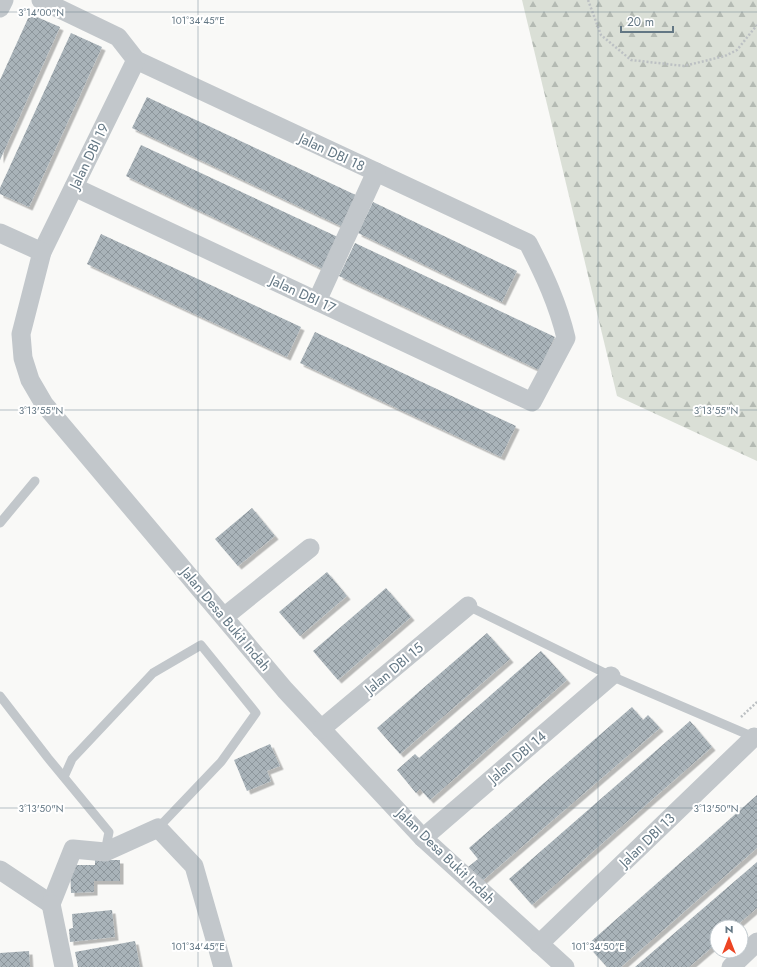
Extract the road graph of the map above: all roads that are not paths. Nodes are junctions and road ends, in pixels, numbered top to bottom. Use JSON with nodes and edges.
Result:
{"nodes":[{"id":1,"x":4,"y":0,"type":"edge"},
{"id":2,"x":41,"y":0,"type":"edge"},
{"id":3,"x":0,"y":8,"type":"edge"},
{"id":4,"x":136,"y":60,"type":"junction"},
{"id":5,"x":376,"y":172,"type":"junction"},
{"id":6,"x":74,"y":187,"type":"junction"},
{"id":7,"x":0,"y":233,"type":"edge"},
{"id":8,"x":42,"y":252,"type":"junction"},
{"id":9,"x":317,"y":301,"type":"junction"},
{"id":10,"x":532,"y":402,"type":"joint"},
{"id":11,"x":35,"y":481,"type":"dead end"},
{"id":12,"x":0,"y":523,"type":"edge"},
{"id":13,"x":310,"y":548,"type":"dead end"},
{"id":14,"x":468,"y":606,"type":"joint"},
{"id":15,"x":224,"y":617,"type":"junction"},
{"id":16,"x":611,"y":676,"type":"junction"},
{"id":17,"x":0,"y":696,"type":"edge"},
{"id":18,"x":320,"y":729,"type":"junction"},
{"id":19,"x":755,"y":738,"type":"edge"},
{"id":20,"x":64,"y":778,"type":"junction"},
{"id":21,"x":158,"y":828,"type":"junction"},
{"id":22,"x":423,"y":838,"type":"junction"},
{"id":23,"x":105,"y":852,"type":"junction"},
{"id":24,"x":0,"y":870,"type":"edge"},
{"id":25,"x":51,"y":904,"type":"junction"},
{"id":26,"x":757,"y":942,"type":"edge"},
{"id":27,"x":539,"y":944,"type":"junction"},
{"id":28,"x":64,"y":967,"type":"edge"},
{"id":29,"x":223,"y":967,"type":"edge"},
{"id":30,"x":565,"y":967,"type":"edge"},
{"id":31,"x":731,"y":967,"type":"edge"}],
"edges":[{"from":1,"to":3,"type":"street"},
{"from":2,"to":4,"type":"street"},
{"from":4,"to":5,"type":"street","name":"Jalan DBI 18"},
{"from":4,"to":6,"type":"street","name":"Jalan DBI 19"},
{"from":5,"to":9,"type":"street"},
{"from":5,"to":10,"type":"street","name":"Jalan DBI 18"},
{"from":6,"to":8,"type":"street","name":"Jalan DBI 19"},
{"from":6,"to":9,"type":"street","name":"Jalan DBI 17"},
{"from":7,"to":8,"type":"street"},
{"from":8,"to":15,"type":"street","name":"Jalan Desa Bukit Indah"},
{"from":9,"to":10,"type":"street","name":"Jalan DBI 17"},
{"from":11,"to":12,"type":"lane"},
{"from":13,"to":15,"type":"street"},
{"from":14,"to":16,"type":"lane"},
{"from":14,"to":18,"type":"street","name":"Jalan DBI 15"},
{"from":15,"to":18,"type":"street","name":"Jalan Desa Bukit Indah"},
{"from":16,"to":19,"type":"lane"},
{"from":16,"to":22,"type":"street","name":"Jalan DBI 14"},
{"from":17,"to":20,"type":"lane"},
{"from":18,"to":22,"type":"street","name":"Jalan Desa Bukit Indah"},
{"from":19,"to":27,"type":"street","name":"Jalan DBI 13"},
{"from":20,"to":21,"type":"lane"},
{"from":20,"to":23,"type":"lane"},
{"from":21,"to":23,"type":"street"},
{"from":21,"to":29,"type":"street"},
{"from":22,"to":27,"type":"street","name":"Jalan Desa Bukit Indah"},
{"from":23,"to":25,"type":"street"},
{"from":24,"to":25,"type":"street"},
{"from":25,"to":28,"type":"street"},
{"from":26,"to":31,"type":"street"},
{"from":27,"to":30,"type":"street","name":"Jalan Desa Bukit Indah"}]}
